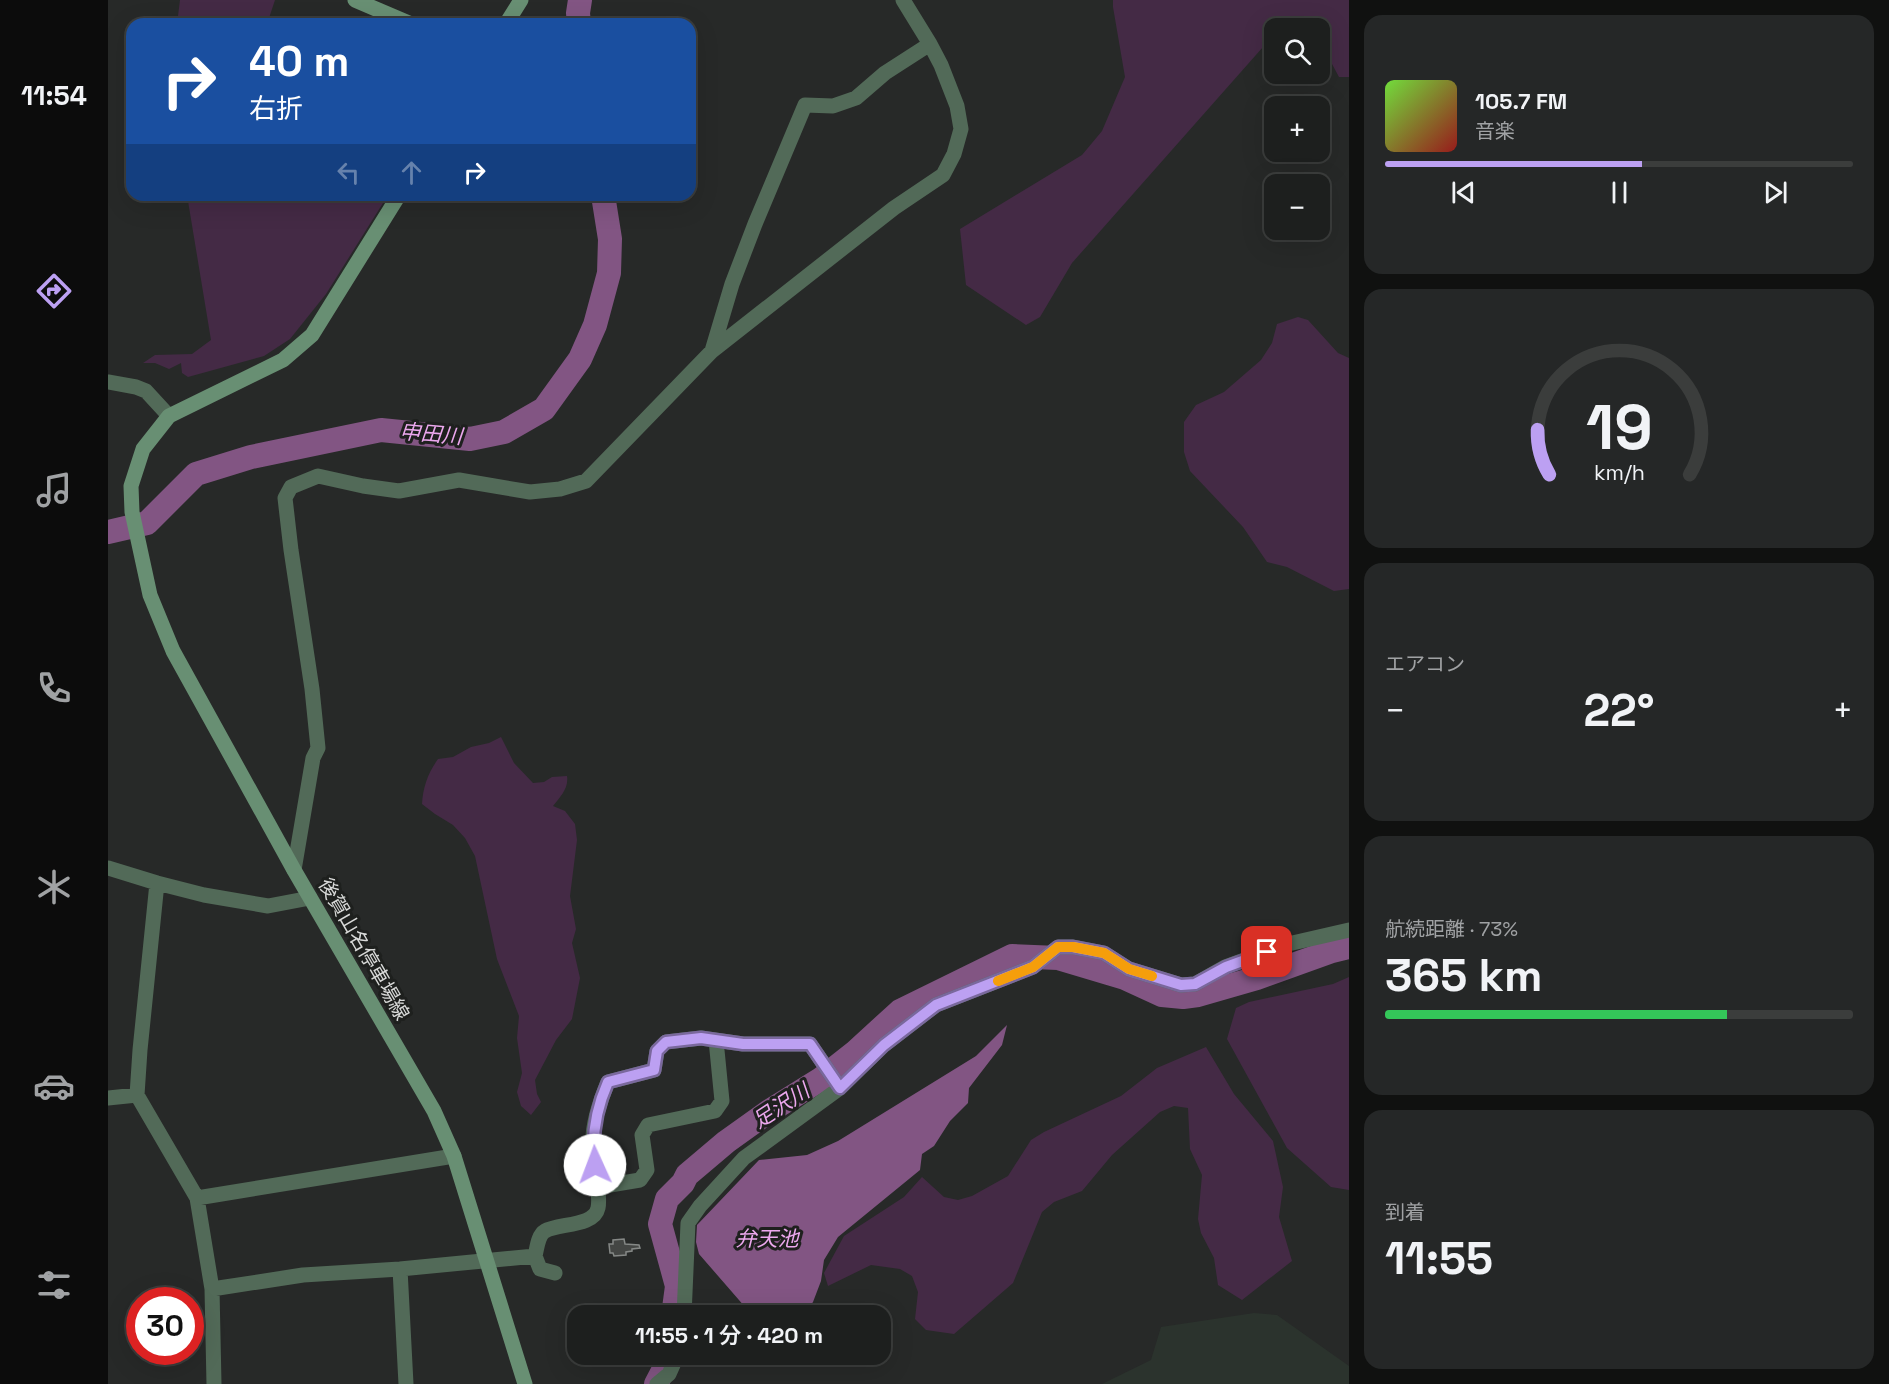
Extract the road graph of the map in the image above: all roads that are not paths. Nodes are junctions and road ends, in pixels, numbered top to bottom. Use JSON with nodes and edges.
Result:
{"nodes":[{"id":1,"x":355,"y":0,"type":"edge"},
{"id":2,"x":521,"y":0,"type":"edge"},
{"id":3,"x":903,"y":0,"type":"edge"},
{"id":4,"x":397,"y":18,"type":"edge"},
{"id":5,"x":510,"y":18,"type":"edge"},
{"id":6,"x":930,"y":44,"type":"junction"},
{"id":7,"x":395,"y":201,"type":"edge"},
{"id":8,"x":712,"y":351,"type":"junction"},
{"id":9,"x":108,"y":382,"type":"edge"},
{"id":10,"x":169,"y":416,"type":"junction"},
{"id":11,"x":108,"y":868,"type":"edge"},
{"id":12,"x":294,"y":870,"type":"junction"},
{"id":13,"x":157,"y":883,"type":"junction"},
{"id":14,"x":310,"y":898,"type":"junction"},
{"id":15,"x":1349,"y":930,"type":"edge"},
{"id":16,"x":716,"y":1040,"type":"junction"},
{"id":17,"x":840,"y":1088,"type":"junction"},
{"id":18,"x":138,"y":1095,"type":"junction"},
{"id":19,"x":108,"y":1098,"type":"edge"},
{"id":20,"x":454,"y":1156,"type":"junction"},
{"id":21,"x":598,"y":1187,"type":"junction"},
{"id":22,"x":197,"y":1198,"type":"junction"},
{"id":23,"x":535,"y":1256,"type":"junction"},
{"id":24,"x":485,"y":1260,"type":"junction"},
{"id":25,"x":400,"y":1269,"type":"junction"},
{"id":26,"x":555,"y":1273,"type":"dead end"},
{"id":27,"x":212,"y":1289,"type":"junction"},
{"id":28,"x":684,"y":1305,"type":"edge"},
{"id":29,"x":673,"y":1365,"type":"edge"},
{"id":30,"x":214,"y":1384,"type":"edge"},
{"id":31,"x":406,"y":1384,"type":"edge"},
{"id":32,"x":525,"y":1384,"type":"edge"},
{"id":33,"x":657,"y":1384,"type":"edge"}],
"edges":[{"from":1,"to":4,"type":"main road"},
{"from":2,"to":5,"type":"main road"},
{"from":3,"to":6,"type":"street"},
{"from":6,"to":8,"type":"street"},
{"from":6,"to":8,"type":"street"},
{"from":7,"to":10,"type":"main road"},
{"from":8,"to":12,"type":"street"},
{"from":9,"to":10,"type":"street"},
{"from":10,"to":12,"type":"main road","name":"後賀山名停車場線"},
{"from":11,"to":13,"type":"street"},
{"from":12,"to":14,"type":"main road","name":"後賀山名停車場線"},
{"from":13,"to":14,"type":"street"},
{"from":13,"to":18,"type":"street"},
{"from":14,"to":20,"type":"main road","name":"後賀山名停車場線"},
{"from":15,"to":17,"type":"street"},
{"from":16,"to":17,"type":"street"},
{"from":16,"to":21,"type":"street"},
{"from":16,"to":21,"type":"street"},
{"from":17,"to":28,"type":"street"},
{"from":18,"to":19,"type":"street"},
{"from":18,"to":22,"type":"street"},
{"from":20,"to":22,"type":"street"},
{"from":20,"to":24,"type":"main road","name":"後賀山名停車場線"},
{"from":21,"to":23,"type":"street"},
{"from":22,"to":27,"type":"street"},
{"from":23,"to":24,"type":"street"},
{"from":23,"to":26,"type":"street"},
{"from":24,"to":25,"type":"street"},
{"from":24,"to":32,"type":"main road","name":"後賀山名停車場線"},
{"from":25,"to":27,"type":"street"},
{"from":25,"to":31,"type":"street"},
{"from":27,"to":30,"type":"street"},
{"from":29,"to":33,"type":"street"}]}
